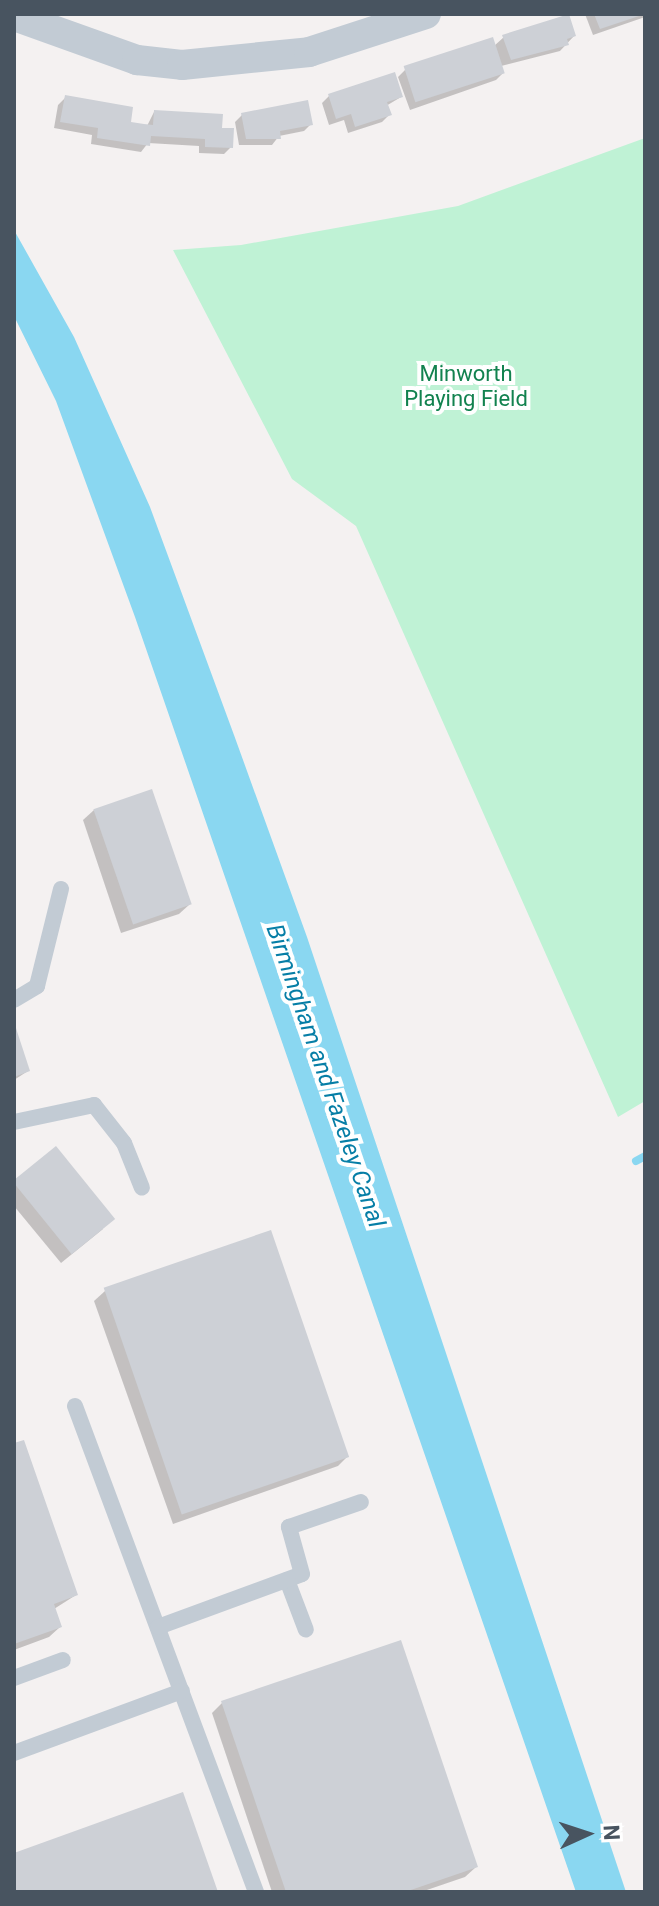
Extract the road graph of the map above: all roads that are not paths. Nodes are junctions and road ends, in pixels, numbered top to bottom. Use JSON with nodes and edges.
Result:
{"nodes":[{"id":1,"x":426,"y":14,"type":"edge"},
{"id":2,"x":14,"y":16,"type":"edge"},
{"id":3,"x":61,"y":889,"type":"dead end"},
{"id":4,"x":14,"y":1000,"type":"edge"},
{"id":5,"x":14,"y":1122,"type":"edge"},
{"id":6,"x":142,"y":1188,"type":"dead end"},
{"id":7,"x":75,"y":1406,"type":"dead end"},
{"id":8,"x":361,"y":1502,"type":"dead end"},
{"id":9,"x":287,"y":1580,"type":"junction"},
{"id":10,"x":158,"y":1627,"type":"junction"},
{"id":11,"x":306,"y":1630,"type":"dead end"},
{"id":12,"x":63,"y":1660,"type":"dead end"},
{"id":13,"x":14,"y":1678,"type":"edge"},
{"id":14,"x":182,"y":1691,"type":"junction"},
{"id":15,"x":14,"y":1753,"type":"edge"},
{"id":16,"x":256,"y":1892,"type":"edge"}],
"edges":[{"from":1,"to":2,"type":"street"},
{"from":3,"to":4,"type":"lane"},
{"from":5,"to":6,"type":"lane"},
{"from":7,"to":10,"type":"lane"},
{"from":8,"to":9,"type":"lane"},
{"from":9,"to":10,"type":"lane"},
{"from":9,"to":11,"type":"lane"},
{"from":10,"to":14,"type":"lane"},
{"from":12,"to":13,"type":"lane"},
{"from":14,"to":15,"type":"lane"},
{"from":14,"to":16,"type":"lane"}]}
